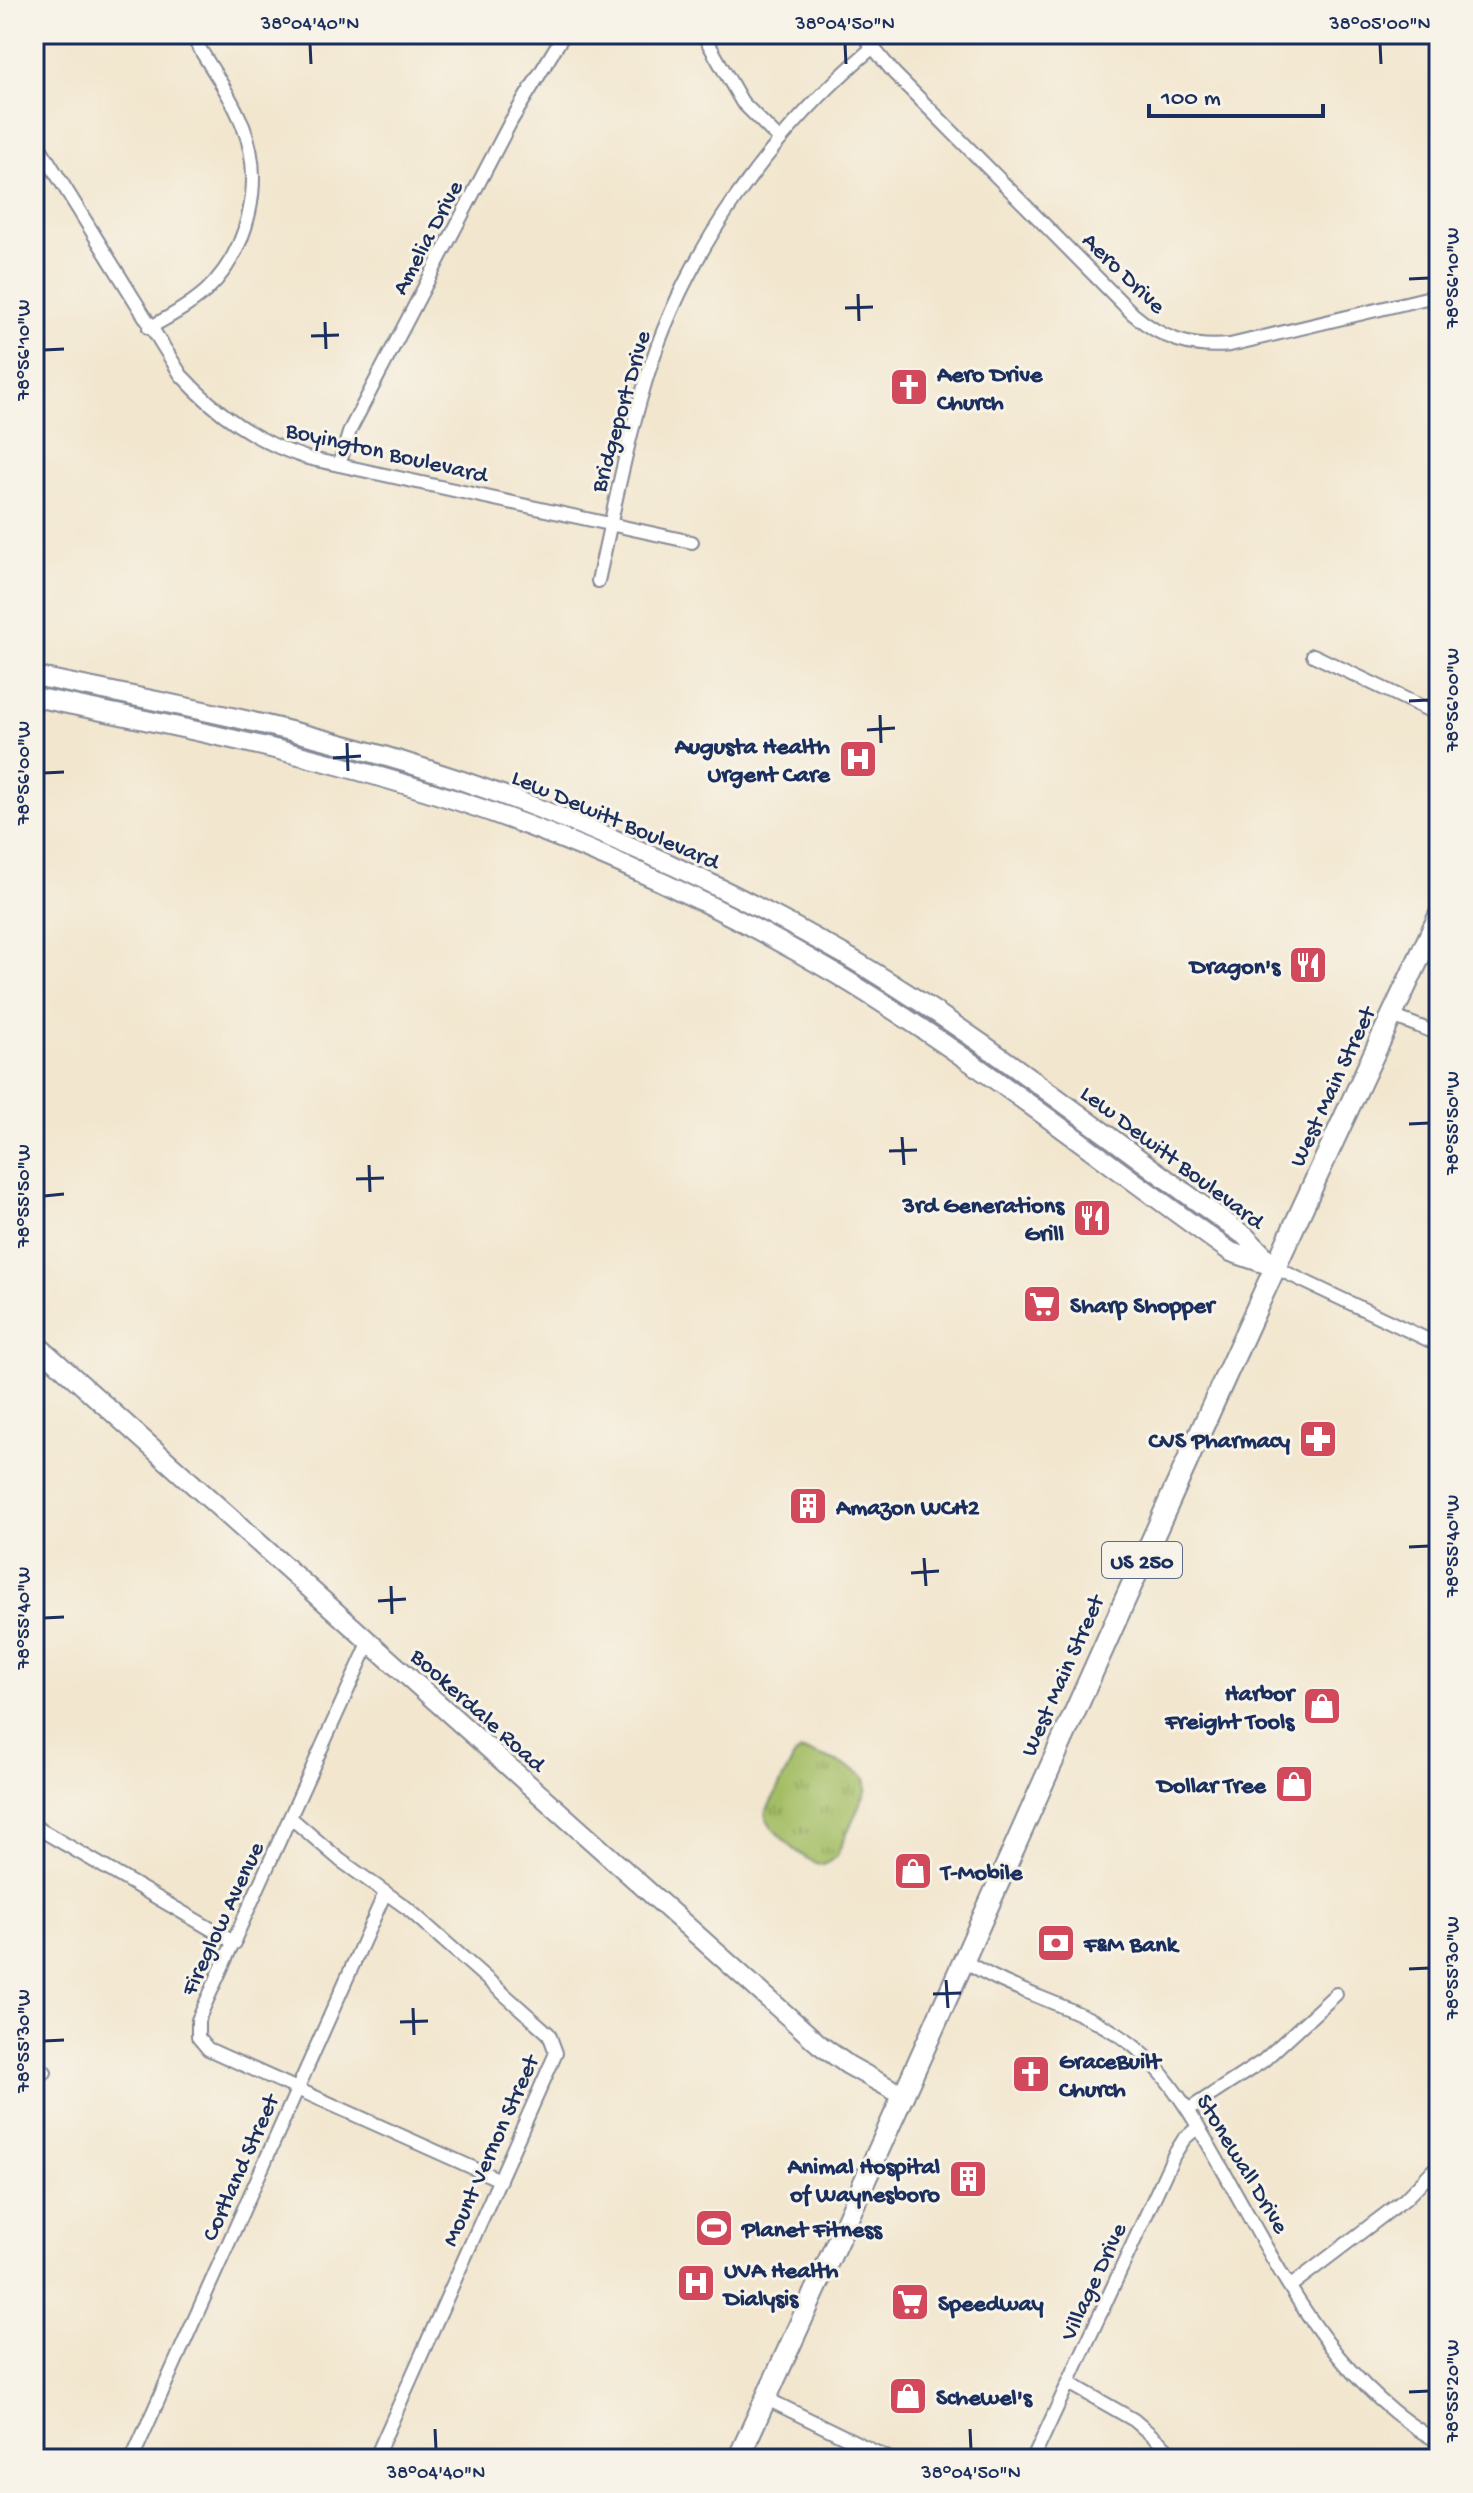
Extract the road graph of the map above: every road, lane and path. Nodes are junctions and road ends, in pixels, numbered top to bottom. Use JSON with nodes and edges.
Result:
{"nodes":[{"id":1,"x":191,"y":34,"type":"edge"},
{"id":2,"x":564,"y":34,"type":"edge"},
{"id":3,"x":703,"y":34,"type":"edge"},
{"id":4,"x":862,"y":34,"type":"edge"},
{"id":5,"x":872,"y":48,"type":"junction"},
{"id":6,"x":34,"y":138,"type":"edge"},
{"id":7,"x":780,"y":140,"type":"junction"},
{"id":8,"x":1439,"y":295,"type":"edge"},
{"id":9,"x":149,"y":328,"type":"junction"},
{"id":10,"x":339,"y":465,"type":"junction"},
{"id":11,"x":611,"y":524,"type":"junction"},
{"id":12,"x":692,"y":542,"type":"dead end"},
{"id":13,"x":598,"y":581,"type":"dead end"},
{"id":14,"x":1313,"y":655,"type":"dead end"},
{"id":15,"x":34,"y":676,"type":"edge"},
{"id":16,"x":34,"y":697,"type":"edge"},
{"id":17,"x":1439,"y":715,"type":"edge"},
{"id":18,"x":316,"y":737,"type":"junction"},
{"id":19,"x":310,"y":757,"type":"junction"},
{"id":20,"x":1439,"y":916,"type":"edge"},
{"id":21,"x":1392,"y":1016,"type":"junction"},
{"id":22,"x":1439,"y":1034,"type":"edge"},
{"id":23,"x":1276,"y":1268,"type":"junction"},
{"id":24,"x":34,"y":1342,"type":"edge"},
{"id":25,"x":1439,"y":1345,"type":"edge"},
{"id":26,"x":369,"y":1643,"type":"junction"},
{"id":27,"x":291,"y":1818,"type":"junction"},
{"id":28,"x":34,"y":1826,"type":"edge"},
{"id":29,"x":385,"y":1893,"type":"junction"},
{"id":30,"x":235,"y":1943,"type":"junction"},
{"id":31,"x":965,"y":1961,"type":"junction"},
{"id":32,"x":1336,"y":1994,"type":"dead end"},
{"id":33,"x":298,"y":2089,"type":"junction"},
{"id":34,"x":904,"y":2096,"type":"junction"},
{"id":35,"x":1188,"y":2110,"type":"junction"},
{"id":36,"x":1198,"y":2127,"type":"junction"},
{"id":37,"x":1439,"y":2164,"type":"edge"},
{"id":38,"x":1428,"y":2177,"type":"junction"},
{"id":39,"x":500,"y":2180,"type":"junction"},
{"id":40,"x":1439,"y":2188,"type":"edge"},
{"id":41,"x":1292,"y":2285,"type":"junction"},
{"id":42,"x":1069,"y":2383,"type":"junction"},
{"id":43,"x":765,"y":2398,"type":"junction"},
{"id":44,"x":1439,"y":2442,"type":"edge"},
{"id":45,"x":132,"y":2459,"type":"edge"},
{"id":46,"x":375,"y":2459,"type":"edge"},
{"id":47,"x":738,"y":2459,"type":"edge"},
{"id":48,"x":890,"y":2459,"type":"edge"},
{"id":49,"x":1033,"y":2459,"type":"edge"},
{"id":50,"x":1179,"y":2459,"type":"edge"}],
"edges":[{"from":1,"to":9,"type":"street"},
{"from":2,"to":10,"type":"street","name":"Amelia Drive"},
{"from":3,"to":7,"type":"street"},
{"from":4,"to":5,"type":"street","name":"Aero Drive"},
{"from":5,"to":7,"type":"street"},
{"from":5,"to":8,"type":"street","name":"Aero Drive"},
{"from":6,"to":9,"type":"street","name":"Boyington Boulevard"},
{"from":7,"to":11,"type":"street","name":"Bridgeport Drive"},
{"from":9,"to":10,"type":"street","name":"Boyington Boulevard"},
{"from":10,"to":11,"type":"street","name":"Boyington Boulevard"},
{"from":11,"to":12,"type":"street","name":"Boyington Boulevard"},
{"from":11,"to":13,"type":"street","name":"Bridgeport Drive"},
{"from":14,"to":17,"type":"street"},
{"from":15,"to":18,"type":"main road","name":"Lew Dewitt Boulevard"},
{"from":16,"to":19,"type":"main road","name":"Lew Dewitt Boulevard"},
{"from":18,"to":19,"type":"street"},
{"from":18,"to":23,"type":"main road","name":"Lew Dewitt Boulevard"},
{"from":19,"to":23,"type":"main road","name":"Lew Dewitt Boulevard"},
{"from":20,"to":21,"type":"main road","name":"West Main Street","number":"US 250"},
{"from":21,"to":22,"type":"street"},
{"from":21,"to":23,"type":"main road","name":"West Main Street","number":"US 250"},
{"from":23,"to":25,"type":"street"},
{"from":23,"to":31,"type":"main road","name":"West Main Street","number":"US 250"},
{"from":24,"to":26,"type":"main road","name":"Bookerdale Road"},
{"from":26,"to":27,"type":"street","name":"Fireglow Avenue"},
{"from":26,"to":34,"type":"main road","name":"Bookerdale Road"},
{"from":27,"to":29,"type":"street","name":"Mount Vernon Street"},
{"from":27,"to":30,"type":"street","name":"Fireglow Avenue"},
{"from":28,"to":30,"type":"street"},
{"from":29,"to":33,"type":"street","name":"Cortland Street"},
{"from":29,"to":39,"type":"street","name":"Mount Vernon Street"},
{"from":30,"to":33,"type":"street","name":"Fireglow Avenue"},
{"from":31,"to":34,"type":"main road","name":"West Main Street","number":"US 250"},
{"from":31,"to":35,"type":"street","name":"Stonewall Drive"},
{"from":32,"to":35,"type":"street"},
{"from":33,"to":39,"type":"street","name":"Fireglow Avenue"},
{"from":33,"to":45,"type":"street","name":"Cortland Street"},
{"from":34,"to":43,"type":"main road","name":"West Main Street","number":"US 250"},
{"from":35,"to":36,"type":"street","name":"Stonewall Drive"},
{"from":36,"to":41,"type":"street","name":"Stonewall Drive"},
{"from":36,"to":42,"type":"street","name":"Village Drive"},
{"from":37,"to":38,"type":"street"},
{"from":38,"to":40,"type":"street"},
{"from":38,"to":41,"type":"street"},
{"from":39,"to":46,"type":"street","name":"Mount Vernon Street"},
{"from":41,"to":44,"type":"street","name":"Stonewall Drive"},
{"from":42,"to":49,"type":"street","name":"Village Drive"},
{"from":42,"to":50,"type":"street"},
{"from":43,"to":47,"type":"main road","name":"West Main Street","number":"US 250"},
{"from":43,"to":48,"type":"street"}]}
